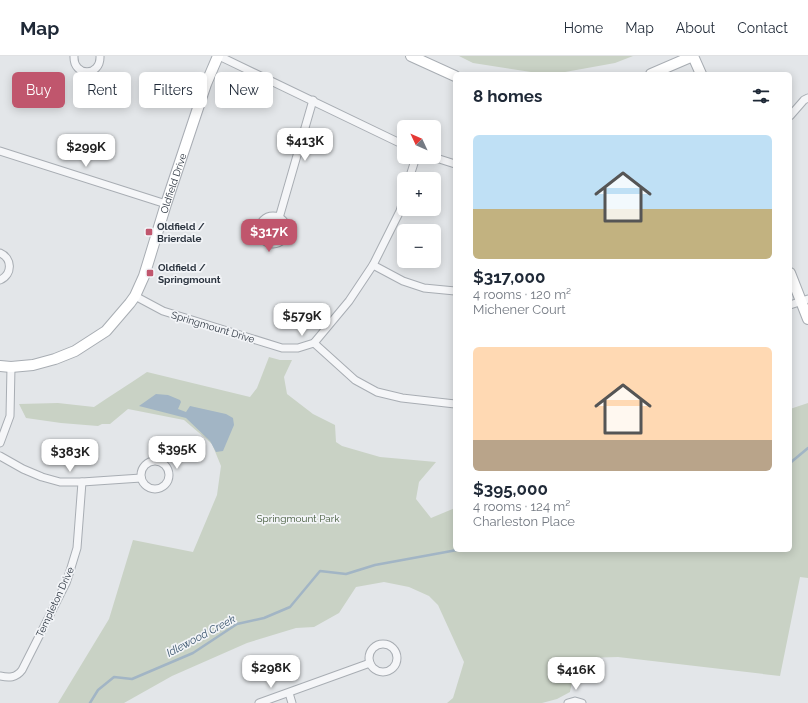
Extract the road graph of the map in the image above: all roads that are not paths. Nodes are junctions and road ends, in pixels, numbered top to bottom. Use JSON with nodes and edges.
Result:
{"nodes":[{"id":1,"x":74,"y":56,"type":"edge"},
{"id":2,"x":100,"y":56,"type":"edge"},
{"id":3,"x":218,"y":56,"type":"edge"},
{"id":4,"x":411,"y":56,"type":"edge"},
{"id":5,"x":693,"y":56,"type":"edge"},
{"id":6,"x":655,"y":72,"type":"edge"},
{"id":7,"x":700,"y":72,"type":"edge"},
{"id":8,"x":453,"y":75,"type":"edge"},
{"id":9,"x":808,"y":98,"type":"edge"},
{"id":10,"x":313,"y":100,"type":"junction"},
{"id":11,"x":792,"y":114,"type":"edge"},
{"id":12,"x":397,"y":142,"type":"edge"},
{"id":13,"x":0,"y":151,"type":"edge"},
{"id":14,"x":441,"y":160,"type":"edge"},
{"id":15,"x":453,"y":163,"type":"edge"},
{"id":16,"x":166,"y":204,"type":"junction"},
{"id":17,"x":398,"y":216,"type":"edge"},
{"id":18,"x":279,"y":218,"type":"dead end"},
{"id":19,"x":0,"y":253,"type":"edge"},
{"id":20,"x":373,"y":265,"type":"junction"},
{"id":21,"x":792,"y":277,"type":"edge"},
{"id":22,"x":0,"y":280,"type":"edge"},
{"id":23,"x":453,"y":291,"type":"edge"},
{"id":24,"x":135,"y":296,"type":"junction"},
{"id":25,"x":805,"y":300,"type":"edge"},
{"id":26,"x":792,"y":304,"type":"edge"},
{"id":27,"x":808,"y":319,"type":"edge"},
{"id":28,"x":314,"y":343,"type":"junction"},
{"id":29,"x":0,"y":366,"type":"edge"},
{"id":30,"x":11,"y":367,"type":"junction"},
{"id":31,"x":453,"y":404,"type":"edge"},
{"id":32,"x":0,"y":443,"type":"edge"},
{"id":33,"x":0,"y":456,"type":"edge"},
{"id":34,"x":141,"y":478,"type":"dead end"},
{"id":35,"x":82,"y":482,"type":"junction"},
{"id":36,"x":370,"y":663,"type":"junction"},
{"id":37,"x":0,"y":676,"type":"edge"},
{"id":38,"x":289,"y":693,"type":"junction"},
{"id":39,"x":259,"y":703,"type":"edge"},
{"id":40,"x":292,"y":703,"type":"edge"},
{"id":41,"x":568,"y":703,"type":"edge"},
{"id":42,"x":582,"y":703,"type":"edge"}],
"edges":[{"from":1,"to":2,"type":"street"},
{"from":3,"to":10,"type":"street"},
{"from":3,"to":16,"type":"street","name":"Oldfield Drive"},
{"from":4,"to":8,"type":"street"},
{"from":5,"to":6,"type":"street"},
{"from":5,"to":7,"type":"street"},
{"from":9,"to":11,"type":"street"},
{"from":10,"to":12,"type":"street"},
{"from":10,"to":18,"type":"street"},
{"from":13,"to":16,"type":"street"},
{"from":14,"to":15,"type":"street"},
{"from":16,"to":24,"type":"street","name":"Oldfield Drive"},
{"from":17,"to":20,"type":"street"},
{"from":19,"to":22,"type":"street"},
{"from":20,"to":23,"type":"street"},
{"from":20,"to":28,"type":"street"},
{"from":21,"to":25,"type":"street"},
{"from":24,"to":28,"type":"street","name":"Springmount Drive"},
{"from":24,"to":30,"type":"street","name":"Oldfield Drive"},
{"from":25,"to":26,"type":"street"},
{"from":25,"to":27,"type":"street"},
{"from":28,"to":31,"type":"street"},
{"from":29,"to":30,"type":"street","name":"Oldfield Drive"},
{"from":30,"to":32,"type":"street"},
{"from":33,"to":35,"type":"street"},
{"from":34,"to":35,"type":"street"},
{"from":35,"to":37,"type":"street","name":"Templeton Drive"},
{"from":36,"to":36,"type":"street"},
{"from":36,"to":38,"type":"street"},
{"from":38,"to":39,"type":"street"},
{"from":38,"to":40,"type":"street"},
{"from":41,"to":42,"type":"street"}]}
